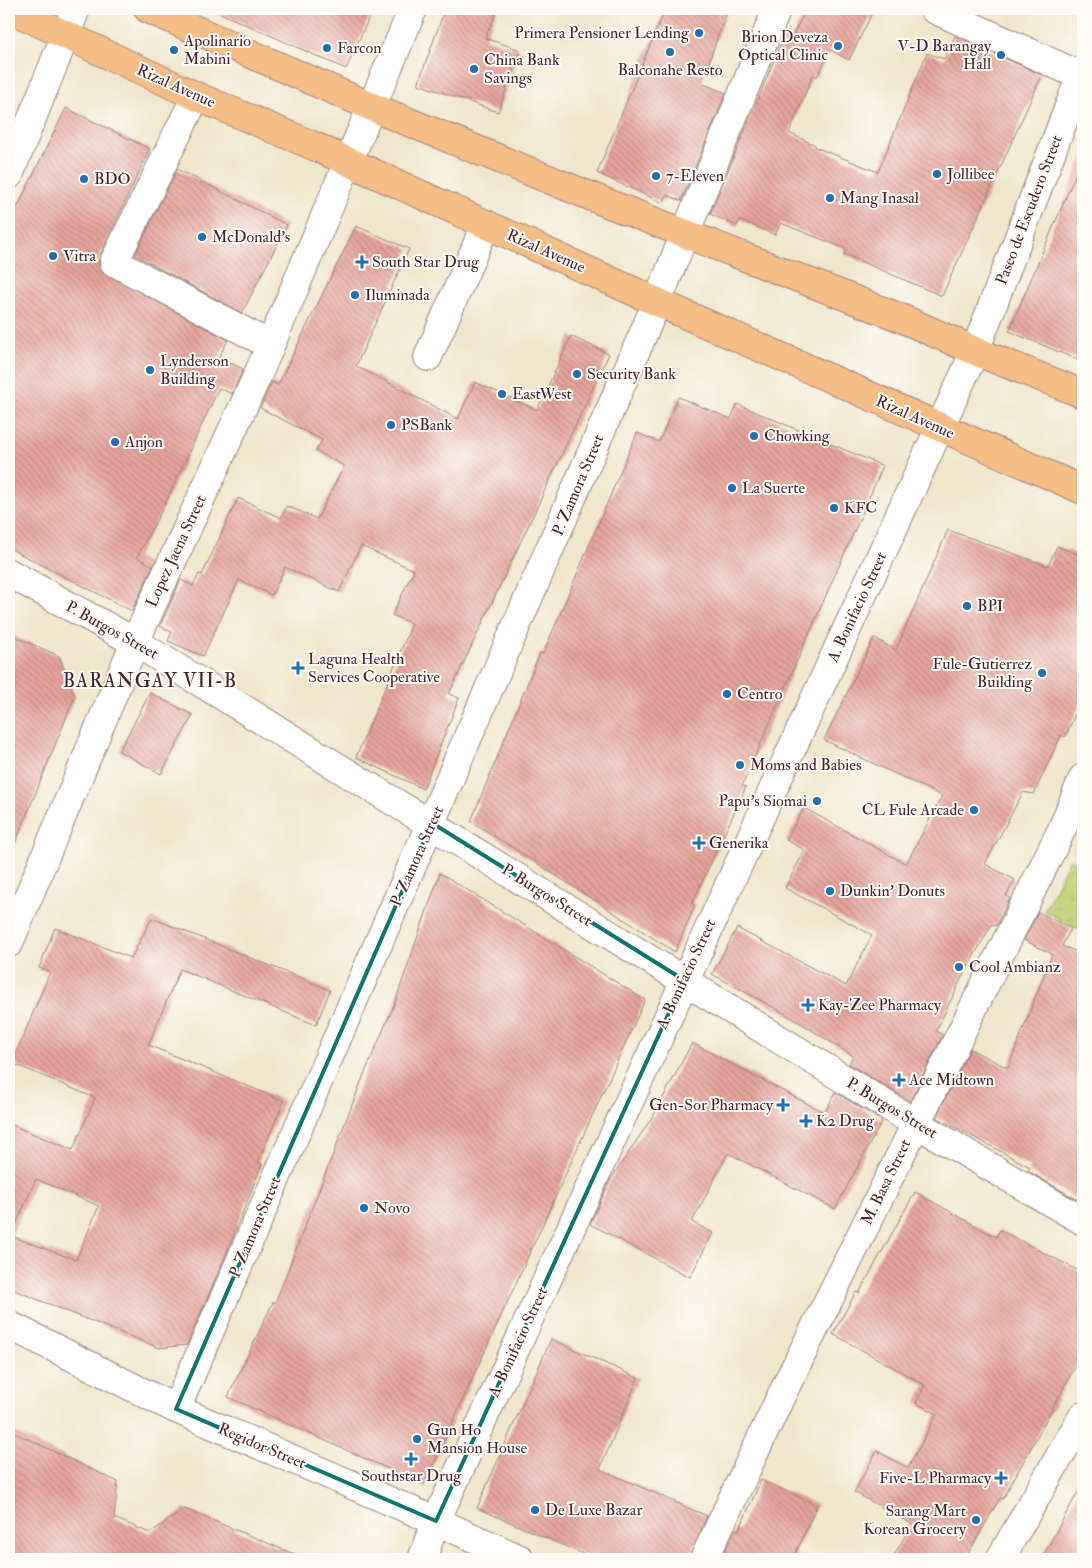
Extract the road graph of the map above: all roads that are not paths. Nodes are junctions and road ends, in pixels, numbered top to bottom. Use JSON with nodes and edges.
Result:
{"nodes":[{"id":1,"x":10,"y":9,"type":"edge"},
{"id":2,"x":76,"y":9,"type":"edge"},
{"id":3,"x":148,"y":9,"type":"edge"},
{"id":4,"x":413,"y":9,"type":"edge"},
{"id":5,"x":777,"y":9,"type":"edge"},
{"id":6,"x":934,"y":9,"type":"edge"},
{"id":7,"x":64,"y":34,"type":"junction"},
{"id":8,"x":1082,"y":74,"type":"edge"},
{"id":9,"x":196,"y":96,"type":"junction"},
{"id":10,"x":372,"y":107,"type":"junction"},
{"id":11,"x":347,"y":162,"type":"junction"},
{"id":12,"x":9,"y":175,"type":"edge"},
{"id":13,"x":486,"y":224,"type":"junction"},
{"id":14,"x":684,"y":232,"type":"junction"},
{"id":15,"x":657,"y":302,"type":"junction"},
{"id":16,"x":270,"y":345,"type":"junction"},
{"id":17,"x":974,"y":351,"type":"junction"},
{"id":18,"x":428,"y":357,"type":"dead end"},
{"id":19,"x":1083,"y":394,"type":"edge"},
{"id":20,"x":940,"y":429,"type":"junction"},
{"id":21,"x":1083,"y":490,"type":"edge"},
{"id":22,"x":9,"y":573,"type":"edge"},
{"id":23,"x":135,"y":642,"type":"junction"},
{"id":24,"x":1083,"y":778,"type":"edge"},
{"id":25,"x":432,"y":823,"type":"junction"},
{"id":26,"x":9,"y":943,"type":"edge"},
{"id":27,"x":684,"y":980,"type":"junction"},
{"id":28,"x":915,"y":1123,"type":"junction"},
{"id":29,"x":1083,"y":1221,"type":"edge"},
{"id":30,"x":9,"y":1325,"type":"edge"},
{"id":31,"x":176,"y":1410,"type":"junction"},
{"id":32,"x":1083,"y":1416,"type":"edge"},
{"id":33,"x":436,"y":1521,"type":"junction"},
{"id":34,"x":422,"y":1559,"type":"edge"},
{"id":35,"x":520,"y":1559,"type":"edge"},
{"id":36,"x":704,"y":1559,"type":"edge"},
{"id":37,"x":1000,"y":1559,"type":"edge"}],
"edges":[{"from":1,"to":7,"type":"main road","name":"Rizal Avenue"},
{"from":2,"to":7,"type":"street"},
{"from":3,"to":10,"type":"main road"},
{"from":4,"to":10,"type":"street","name":"Lopez Jaena Street"},
{"from":5,"to":14,"type":"street","name":"P. Zamora Street"},
{"from":6,"to":8,"type":"street"},
{"from":7,"to":9,"type":"main road","name":"Rizal Avenue"},
{"from":7,"to":12,"type":"street"},
{"from":8,"to":17,"type":"street","name":"Paseo de Escudero Street"},
{"from":9,"to":11,"type":"main road","name":"Rizal Avenue"},
{"from":9,"to":16,"type":"street"},
{"from":10,"to":11,"type":"street","name":"Lopez Jaena Street"},
{"from":10,"to":14,"type":"main road"},
{"from":11,"to":13,"type":"main road","name":"Rizal Avenue"},
{"from":11,"to":16,"type":"street","name":"Lopez Jaena Street"},
{"from":13,"to":15,"type":"main road","name":"Rizal Avenue"},
{"from":13,"to":18,"type":"street"},
{"from":14,"to":15,"type":"street","name":"P. Zamora Street"},
{"from":14,"to":17,"type":"main road"},
{"from":15,"to":20,"type":"main road","name":"Rizal Avenue"},
{"from":15,"to":25,"type":"street","name":"P. Zamora Street"},
{"from":16,"to":23,"type":"street","name":"Lopez Jaena Street"},
{"from":17,"to":19,"type":"main road"},
{"from":17,"to":20,"type":"street","name":"Paseo de Escudero Street"},
{"from":20,"to":21,"type":"main road","name":"Rizal Avenue"},
{"from":20,"to":27,"type":"street","name":"A. Bonifacio Street"},
{"from":22,"to":23,"type":"street","name":"P. Burgos Street"},
{"from":23,"to":25,"type":"street","name":"P. Burgos Street"},
{"from":23,"to":26,"type":"street","name":"Lopez Jaena Street"},
{"from":24,"to":28,"type":"street","name":"M. Basa Street"},
{"from":25,"to":27,"type":"street","name":"P. Burgos Street"},
{"from":25,"to":31,"type":"street","name":"P. Zamora Street"},
{"from":27,"to":28,"type":"street","name":"P. Burgos Street"},
{"from":27,"to":33,"type":"street","name":"A. Bonifacio Street"},
{"from":28,"to":29,"type":"street","name":"P. Burgos Street"},
{"from":28,"to":36,"type":"street","name":"M. Basa Street"},
{"from":30,"to":31,"type":"street","name":"Regidor Street"},
{"from":31,"to":33,"type":"street","name":"Regidor Street"},
{"from":32,"to":37,"type":"street"},
{"from":33,"to":34,"type":"street","name":"A. Bonifacio Street"},
{"from":33,"to":35,"type":"street","name":"Regidor Street"}]}
